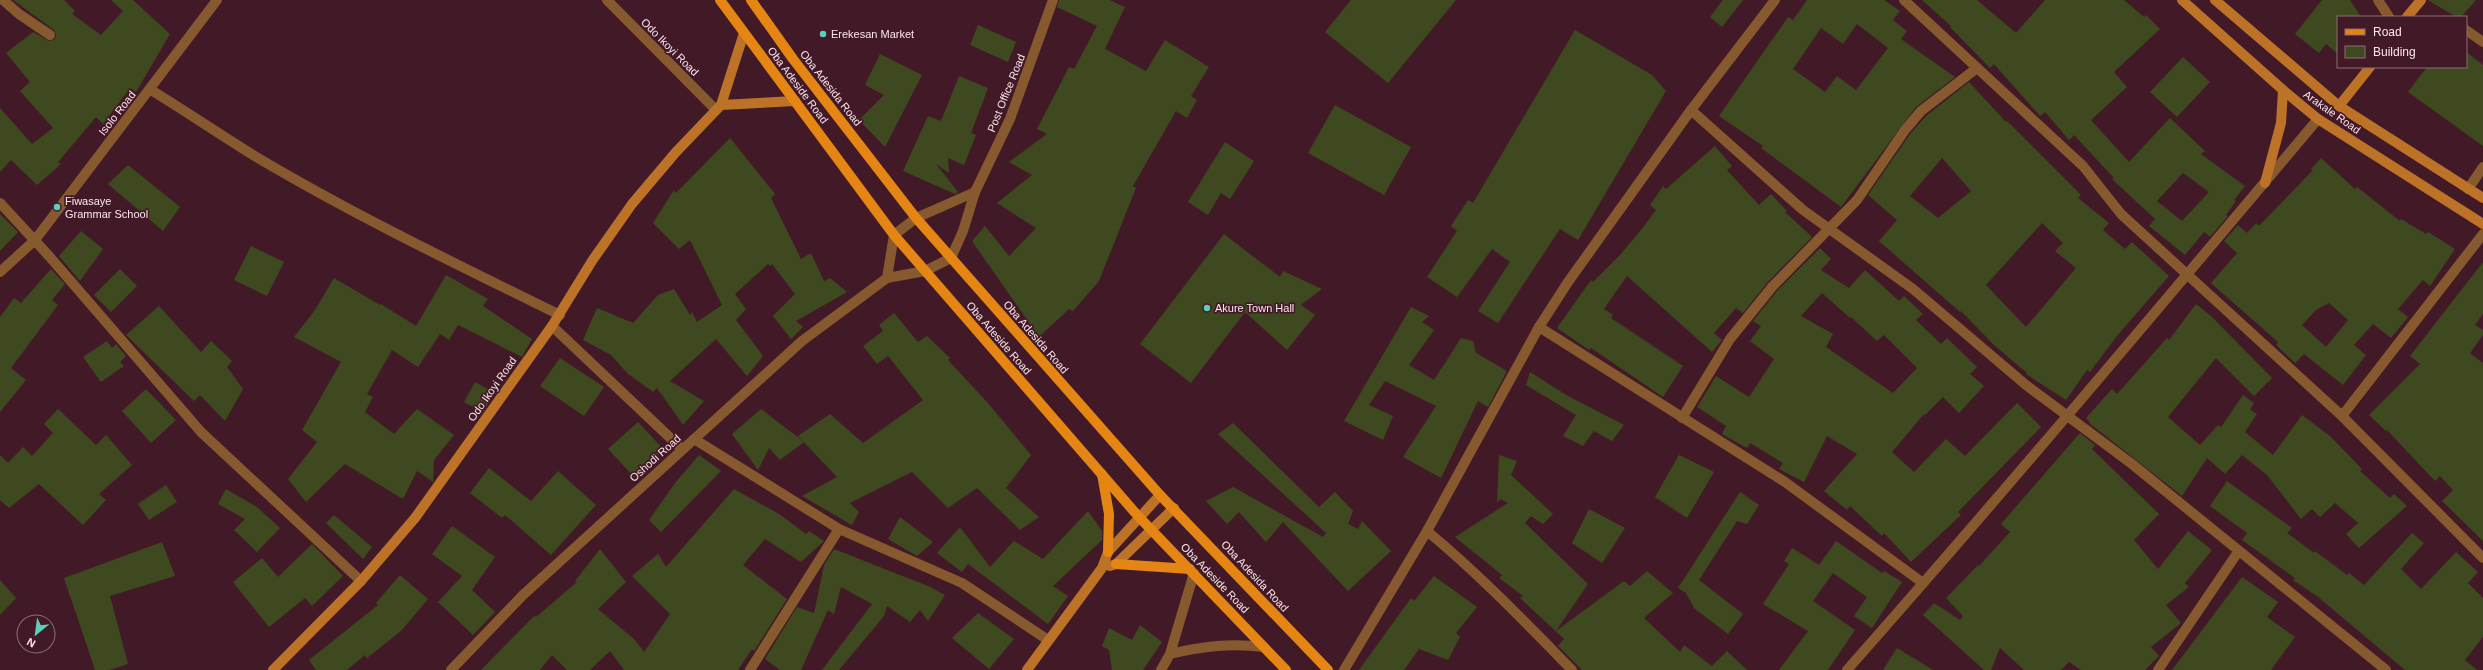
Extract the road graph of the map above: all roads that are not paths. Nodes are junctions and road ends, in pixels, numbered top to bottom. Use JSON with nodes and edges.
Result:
{"nodes":[{"id":1,"x":4,"y":0,"type":"edge"},
{"id":2,"x":217,"y":0,"type":"edge"},
{"id":3,"x":607,"y":0,"type":"edge"},
{"id":4,"x":720,"y":0,"type":"edge"},
{"id":5,"x":751,"y":0,"type":"edge"},
{"id":6,"x":1053,"y":0,"type":"edge"},
{"id":7,"x":1775,"y":0,"type":"edge"},
{"id":8,"x":1904,"y":0,"type":"edge"},
{"id":9,"x":2182,"y":0,"type":"edge"},
{"id":10,"x":2215,"y":0,"type":"edge"},
{"id":11,"x":2378,"y":0,"type":"edge"},
{"id":12,"x":2421,"y":0,"type":"edge"},
{"id":13,"x":2388,"y":16,"type":"edge"},
{"id":14,"x":2408,"y":16,"type":"edge"},
{"id":15,"x":2467,"y":31,"type":"edge"},
{"id":16,"x":744,"y":33,"type":"junction"},
{"id":17,"x":50,"y":35,"type":"dead end"},
{"id":18,"x":2483,"y":42,"type":"edge"},
{"id":19,"x":1977,"y":68,"type":"junction"},
{"id":20,"x":2369,"y":68,"type":"edge"},
{"id":21,"x":151,"y":90,"type":"junction"},
{"id":22,"x":2283,"y":90,"type":"junction"},
{"id":23,"x":795,"y":101,"type":"junction"},
{"id":24,"x":2339,"y":106,"type":"junction"},
{"id":25,"x":719,"y":108,"type":"junction"},
{"id":26,"x":1691,"y":110,"type":"junction"},
{"id":27,"x":2318,"y":119,"type":"junction"},
{"id":28,"x":2483,"y":167,"type":"edge"},
{"id":29,"x":2265,"y":183,"type":"junction"},
{"id":30,"x":2468,"y":189,"type":"junction"},
{"id":31,"x":975,"y":192,"type":"junction"},
{"id":32,"x":2483,"y":198,"type":"edge"},
{"id":33,"x":0,"y":203,"type":"edge"},
{"id":34,"x":916,"y":218,"type":"junction"},
{"id":35,"x":2483,"y":224,"type":"edge"},
{"id":36,"x":1829,"y":229,"type":"junction"},
{"id":37,"x":2483,"y":234,"type":"edge"},
{"id":38,"x":894,"y":235,"type":"junction"},
{"id":39,"x":35,"y":240,"type":"junction"},
{"id":40,"x":951,"y":258,"type":"junction"},
{"id":41,"x":925,"y":271,"type":"junction"},
{"id":42,"x":0,"y":272,"type":"edge"},
{"id":43,"x":2188,"y":275,"type":"junction"},
{"id":44,"x":887,"y":278,"type":"junction"},
{"id":45,"x":560,"y":314,"type":"junction"},
{"id":46,"x":552,"y":326,"type":"junction"},
{"id":47,"x":1539,"y":327,"type":"junction"},
{"id":48,"x":2066,"y":414,"type":"junction"},
{"id":49,"x":2342,"y":416,"type":"junction"},
{"id":50,"x":1682,"y":418,"type":"junction"},
{"id":51,"x":694,"y":439,"type":"junction"},
{"id":52,"x":682,"y":449,"type":"junction"},
{"id":53,"x":1102,"y":474,"type":"junction"},
{"id":54,"x":1160,"y":495,"type":"junction"},
{"id":55,"x":1174,"y":508,"type":"junction"},
{"id":56,"x":1138,"y":516,"type":"junction"},
{"id":57,"x":839,"y":529,"type":"junction"},
{"id":58,"x":1151,"y":529,"type":"junction"},
{"id":59,"x":1427,"y":531,"type":"junction"},
{"id":60,"x":1108,"y":552,"type":"junction"},
{"id":61,"x":2238,"y":552,"type":"junction"},
{"id":62,"x":2483,"y":558,"type":"edge"},
{"id":63,"x":1116,"y":564,"type":"junction"},
{"id":64,"x":1102,"y":568,"type":"junction"},
{"id":65,"x":1192,"y":571,"type":"junction"},
{"id":66,"x":362,"y":581,"type":"junction"},
{"id":67,"x":1923,"y":584,"type":"junction"},
{"id":68,"x":1048,"y":640,"type":"junction"},
{"id":69,"x":1264,"y":647,"type":"junction"},
{"id":70,"x":1170,"y":654,"type":"junction"},
{"id":71,"x":273,"y":670,"type":"edge"},
{"id":72,"x":451,"y":670,"type":"edge"},
{"id":73,"x":750,"y":670,"type":"edge"},
{"id":74,"x":1027,"y":670,"type":"edge"},
{"id":75,"x":1161,"y":670,"type":"edge"},
{"id":76,"x":1286,"y":670,"type":"edge"},
{"id":77,"x":1328,"y":670,"type":"edge"},
{"id":78,"x":1344,"y":670,"type":"edge"},
{"id":79,"x":1572,"y":670,"type":"edge"},
{"id":80,"x":1847,"y":670,"type":"edge"},
{"id":81,"x":2158,"y":670,"type":"edge"},
{"id":82,"x":2386,"y":670,"type":"edge"}],
"edges":[{"from":1,"to":17,"type":"street"},
{"from":2,"to":21,"type":"street","name":"Isolo Road"},
{"from":3,"to":25,"type":"street","name":"Odo Ikoyi Road"},
{"from":4,"to":16,"type":"main road","name":"Oba Adeside Road"},
{"from":5,"to":34,"type":"main road","name":"Oba Adesida Road"},
{"from":6,"to":31,"type":"street","name":"Post Office Road"},
{"from":7,"to":26,"type":"street"},
{"from":8,"to":19,"type":"street"},
{"from":9,"to":22,"type":"main road","name":"Arakale Road"},
{"from":10,"to":24,"type":"main road","name":"Arakale Road"},
{"from":11,"to":13,"type":"street"},
{"from":12,"to":14,"type":"main road"},
{"from":15,"to":18,"type":"street"},
{"from":16,"to":23,"type":"main road","name":"Oba Adeside Road"},
{"from":16,"to":25,"type":"main road"},
{"from":19,"to":36,"type":"street"},
{"from":19,"to":43,"type":"street"},
{"from":20,"to":24,"type":"main road"},
{"from":21,"to":39,"type":"street","name":"Isolo Road"},
{"from":21,"to":45,"type":"street"},
{"from":22,"to":27,"type":"main road","name":"Arakale Road"},
{"from":22,"to":29,"type":"main road"},
{"from":23,"to":25,"type":"main road"},
{"from":23,"to":38,"type":"main road","name":"Oba Adeside Road"},
{"from":24,"to":30,"type":"main road","name":"Arakale Road"},
{"from":25,"to":45,"type":"main road","name":"Odo Ikoyi Road"},
{"from":26,"to":36,"type":"street"},
{"from":26,"to":47,"type":"street"},
{"from":27,"to":29,"type":"street"},
{"from":27,"to":35,"type":"main road","name":"Arakale Road"},
{"from":28,"to":30,"type":"street"},
{"from":29,"to":43,"type":"street"},
{"from":30,"to":32,"type":"main road","name":"Arakale Road"},
{"from":31,"to":34,"type":"street"},
{"from":31,"to":40,"type":"street","name":"Post Office Road"},
{"from":33,"to":39,"type":"street"},
{"from":34,"to":38,"type":"street"},
{"from":34,"to":40,"type":"main road","name":"Oba Adesida Road"},
{"from":36,"to":48,"type":"street"},
{"from":36,"to":50,"type":"street"},
{"from":37,"to":49,"type":"street"},
{"from":38,"to":41,"type":"main road","name":"Oba Adeside Road"},
{"from":38,"to":44,"type":"street"},
{"from":39,"to":42,"type":"street","name":"Isolo Road"},
{"from":39,"to":66,"type":"street"},
{"from":40,"to":41,"type":"street"},
{"from":40,"to":54,"type":"main road","name":"Oba Adesida Road"},
{"from":41,"to":44,"type":"street"},
{"from":41,"to":53,"type":"main road","name":"Oba Adeside Road"},
{"from":43,"to":48,"type":"street"},
{"from":43,"to":49,"type":"street"},
{"from":44,"to":51,"type":"street","name":"Oshodi Road"},
{"from":45,"to":46,"type":"main road","name":"Odo Ikoyi Road"},
{"from":46,"to":52,"type":"street"},
{"from":46,"to":66,"type":"main road","name":"Odo Ikoyi Road"},
{"from":47,"to":50,"type":"street"},
{"from":47,"to":59,"type":"street"},
{"from":48,"to":61,"type":"street"},
{"from":48,"to":67,"type":"street"},
{"from":49,"to":62,"type":"street"},
{"from":50,"to":67,"type":"street"},
{"from":51,"to":52,"type":"street","name":"Oshodi Road"},
{"from":51,"to":57,"type":"street"},
{"from":52,"to":72,"type":"street","name":"Oshodi Road"},
{"from":53,"to":56,"type":"main road","name":"Oba Adeside Road"},
{"from":53,"to":60,"type":"main road"},
{"from":54,"to":55,"type":"main road","name":"Oba Adesida Road"},
{"from":54,"to":56,"type":"main road"},
{"from":55,"to":58,"type":"main road"},
{"from":55,"to":77,"type":"main road","name":"Oba Adesida Road"},
{"from":56,"to":58,"type":"main road","name":"Oba Adeside Road"},
{"from":56,"to":60,"type":"main road"},
{"from":57,"to":68,"type":"street"},
{"from":57,"to":73,"type":"street"},
{"from":58,"to":63,"type":"main road"},
{"from":58,"to":65,"type":"main road","name":"Oba Adeside Road"},
{"from":59,"to":78,"type":"street"},
{"from":59,"to":79,"type":"street"},
{"from":60,"to":64,"type":"main road"},
{"from":61,"to":81,"type":"street"},
{"from":61,"to":82,"type":"street"},
{"from":63,"to":64,"type":"main road"},
{"from":63,"to":65,"type":"main road"},
{"from":64,"to":68,"type":"main road"},
{"from":65,"to":69,"type":"main road","name":"Oba Adeside Road"},
{"from":65,"to":70,"type":"street"},
{"from":66,"to":71,"type":"main road","name":"Odo Ikoyi Road"},
{"from":67,"to":80,"type":"street"},
{"from":68,"to":74,"type":"main road"},
{"from":69,"to":70,"type":"street"},
{"from":69,"to":76,"type":"main road","name":"Oba Adeside Road"},
{"from":70,"to":75,"type":"street"}]}
